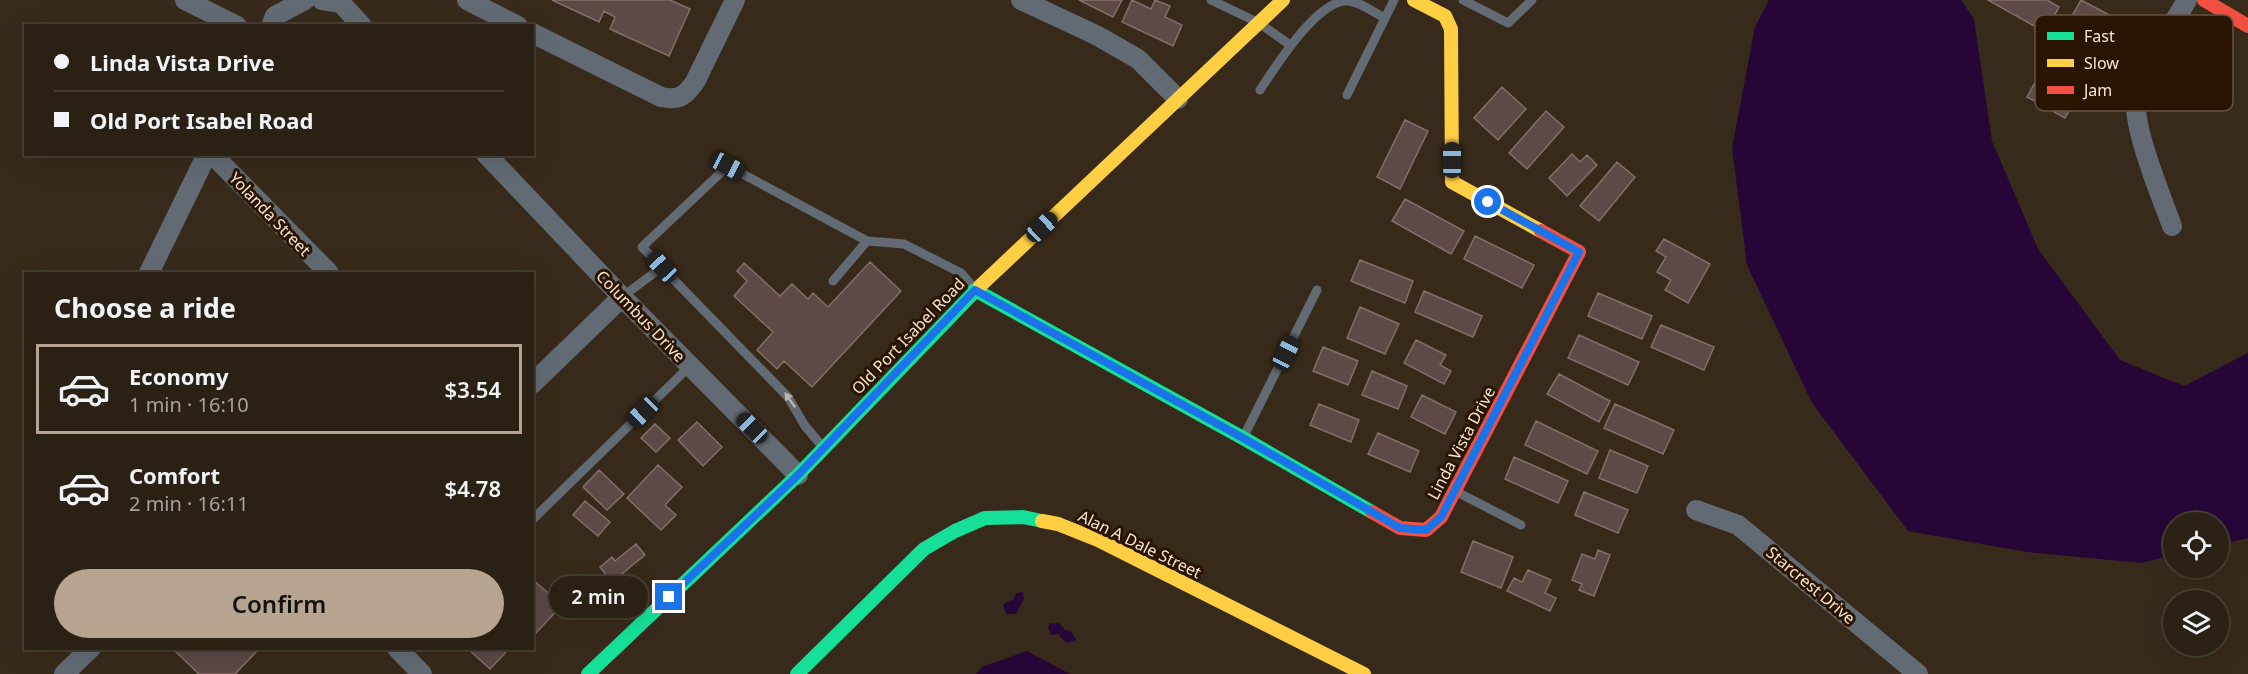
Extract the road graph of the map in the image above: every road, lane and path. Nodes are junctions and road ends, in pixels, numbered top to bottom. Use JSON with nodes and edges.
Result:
{"nodes":[{"id":1,"x":185,"y":0,"type":"edge"},
{"id":2,"x":305,"y":0,"type":"edge"},
{"id":3,"x":322,"y":0,"type":"edge"},
{"id":4,"x":467,"y":0,"type":"edge"},
{"id":5,"x":735,"y":0,"type":"edge"},
{"id":6,"x":1021,"y":0,"type":"edge"},
{"id":7,"x":1211,"y":0,"type":"edge"},
{"id":8,"x":1283,"y":0,"type":"edge"},
{"id":9,"x":1394,"y":0,"type":"edge"},
{"id":10,"x":1414,"y":0,"type":"edge"},
{"id":11,"x":1463,"y":0,"type":"edge"},
{"id":12,"x":1532,"y":0,"type":"edge"},
{"id":13,"x":2187,"y":0,"type":"edge"},
{"id":14,"x":2204,"y":0,"type":"edge"},
{"id":15,"x":2179,"y":15,"type":"edge"},
{"id":16,"x":2229,"y":15,"type":"edge"},
{"id":17,"x":2233,"y":17,"type":"edge"},
{"id":18,"x":1385,"y":18,"type":"junction"},
{"id":19,"x":1259,"y":23,"type":"junction"},
{"id":20,"x":233,"y":24,"type":"edge"},
{"id":21,"x":272,"y":24,"type":"edge"},
{"id":22,"x":360,"y":24,"type":"edge"},
{"id":23,"x":514,"y":24,"type":"edge"},
{"id":24,"x":2248,"y":26,"type":"edge"},
{"id":25,"x":534,"y":34,"type":"edge"},
{"id":26,"x":1290,"y":45,"type":"junction"},
{"id":27,"x":1260,"y":90,"type":"dead end"},
{"id":28,"x":1347,"y":95,"type":"dead end"},
{"id":29,"x":1178,"y":99,"type":"junction"},
{"id":30,"x":2137,"y":111,"type":"edge"},
{"id":31,"x":206,"y":156,"type":"edge"},
{"id":32,"x":214,"y":156,"type":"edge"},
{"id":33,"x":488,"y":156,"type":"edge"},
{"id":34,"x":2172,"y":226,"type":"dead end"},
{"id":35,"x":867,"y":241,"type":"junction"},
{"id":36,"x":662,"y":267,"type":"junction"},
{"id":37,"x":149,"y":272,"type":"edge"},
{"id":38,"x":327,"y":272,"type":"edge"},
{"id":39,"x":833,"y":281,"type":"dead end"},
{"id":40,"x":975,"y":290,"type":"junction"},
{"id":41,"x":1317,"y":290,"type":"dead end"},
{"id":42,"x":622,"y":297,"type":"junction"},
{"id":43,"x":690,"y":366,"type":"junction"},
{"id":44,"x":534,"y":382,"type":"edge"},
{"id":45,"x":1243,"y":438,"type":"junction"},
{"id":46,"x":823,"y":448,"type":"junction"},
{"id":47,"x":798,"y":475,"type":"junction"},
{"id":48,"x":1455,"y":491,"type":"junction"},
{"id":49,"x":1696,"y":510,"type":"dead end"},
{"id":50,"x":534,"y":518,"type":"edge"},
{"id":51,"x":1521,"y":525,"type":"dead end"},
{"id":52,"x":89,"y":650,"type":"edge"},
{"id":53,"x":401,"y":650,"type":"edge"},
{"id":54,"x":64,"y":674,"type":"edge"},
{"id":55,"x":422,"y":674,"type":"edge"},
{"id":56,"x":588,"y":674,"type":"edge"},
{"id":57,"x":797,"y":674,"type":"edge"},
{"id":58,"x":1364,"y":674,"type":"edge"},
{"id":59,"x":1918,"y":674,"type":"edge"}],
"edges":[{"from":1,"to":20,"type":"street"},
{"from":2,"to":21,"type":"street"},
{"from":3,"to":22,"type":"street"},
{"from":4,"to":23,"type":"street"},
{"from":5,"to":25,"type":"street"},
{"from":6,"to":29,"type":"street"},
{"from":7,"to":19,"type":"lane"},
{"from":8,"to":19,"type":"street","name":"Old Port Isabel Road"},
{"from":9,"to":18,"type":"lane"},
{"from":10,"to":48,"type":"street","name":"Linda Vista Drive"},
{"from":11,"to":12,"type":"lane"},
{"from":13,"to":15,"type":"street"},
{"from":14,"to":16,"type":"street"},
{"from":17,"to":24,"type":"street"},
{"from":18,"to":26,"type":"lane"},
{"from":18,"to":28,"type":"lane"},
{"from":19,"to":26,"type":"lane"},
{"from":19,"to":29,"type":"street","name":"Old Port Isabel Road"},
{"from":26,"to":27,"type":"lane"},
{"from":29,"to":40,"type":"street","name":"Old Port Isabel Road"},
{"from":30,"to":34,"type":"street"},
{"from":31,"to":37,"type":"street"},
{"from":32,"to":38,"type":"street","name":"Yolanda Street"},
{"from":33,"to":42,"type":"street","name":"Columbus Drive"},
{"from":35,"to":36,"type":"lane"},
{"from":35,"to":39,"type":"lane"},
{"from":35,"to":40,"type":"lane"},
{"from":36,"to":42,"type":"lane"},
{"from":46,"to":36,"type":"lane","one_way":true},
{"from":40,"to":45,"type":"street","name":"Linda Vista Drive"},
{"from":40,"to":46,"type":"street","name":"Old Port Isabel Road"},
{"from":41,"to":45,"type":"lane"},
{"from":42,"to":43,"type":"street","name":"Columbus Drive"},
{"from":42,"to":44,"type":"street"},
{"from":43,"to":47,"type":"street","name":"Columbus Drive"},
{"from":43,"to":50,"type":"lane"},
{"from":45,"to":48,"type":"street","name":"Linda Vista Drive"},
{"from":46,"to":47,"type":"street","name":"Old Port Isabel Road"},
{"from":47,"to":56,"type":"street","name":"Old Port Isabel Road"},
{"from":48,"to":51,"type":"lane"},
{"from":49,"to":59,"type":"street","name":"Starcrest Drive"},
{"from":52,"to":54,"type":"street"},
{"from":53,"to":55,"type":"street"},
{"from":57,"to":58,"type":"street","name":"Alan A Dale Street"}]}
